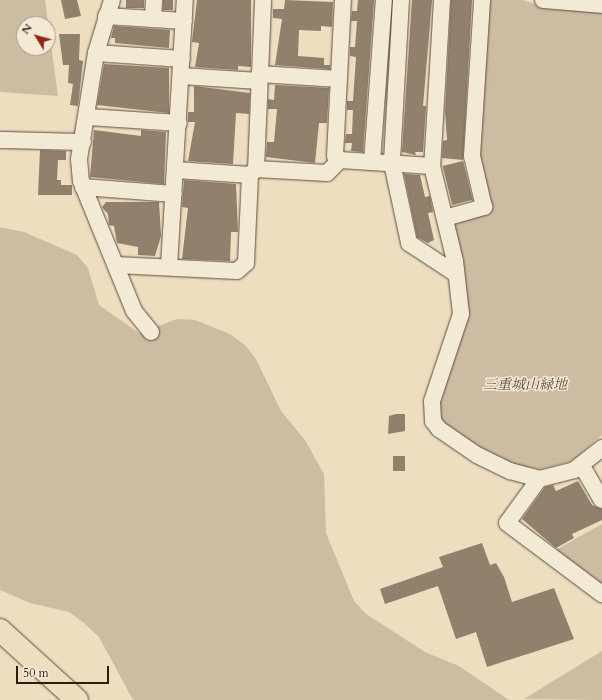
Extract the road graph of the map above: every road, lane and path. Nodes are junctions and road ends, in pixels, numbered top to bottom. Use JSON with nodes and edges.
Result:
{"nodes":[{"id":1,"x":112,"y":0,"type":"edge"},
{"id":2,"x":154,"y":0,"type":"edge"},
{"id":3,"x":185,"y":0,"type":"edge"},
{"id":4,"x":263,"y":0,"type":"edge"},
{"id":5,"x":343,"y":0,"type":"edge"},
{"id":6,"x":384,"y":0,"type":"edge"},
{"id":7,"x":401,"y":0,"type":"edge"},
{"id":8,"x":442,"y":0,"type":"edge"},
{"id":9,"x":482,"y":0,"type":"edge"},
{"id":10,"x":544,"y":0,"type":"edge"},
{"id":11,"x":602,"y":5,"type":"edge"},
{"id":12,"x":106,"y":16,"type":"junction"},
{"id":13,"x":153,"y":19,"type":"junction"},
{"id":14,"x":184,"y":21,"type":"junction"},
{"id":15,"x":96,"y":53,"type":"junction"},
{"id":16,"x":182,"y":59,"type":"junction"},
{"id":17,"x":181,"y":76,"type":"junction"},
{"id":18,"x":259,"y":78,"type":"junction"},
{"id":19,"x":339,"y":79,"type":"junction"},
{"id":20,"x":88,"y":117,"type":"junction"},
{"id":21,"x":179,"y":123,"type":"junction"},
{"id":22,"x":0,"y":140,"type":"edge"},
{"id":23,"x":83,"y":142,"type":"junction"},
{"id":24,"x":340,"y":160,"type":"junction"},
{"id":25,"x":372,"y":162,"type":"junction"},
{"id":26,"x":392,"y":163,"type":"junction"},
{"id":27,"x":432,"y":166,"type":"junction"},
{"id":28,"x":176,"y":170,"type":"junction"},
{"id":29,"x":253,"y":172,"type":"junction"},
{"id":30,"x":83,"y":187,"type":"junction"},
{"id":31,"x":174,"y":194,"type":"junction"},
{"id":32,"x":445,"y":218,"type":"junction"},
{"id":33,"x":116,"y":265,"type":"junction"},
{"id":34,"x":169,"y":266,"type":"junction"},
{"id":35,"x":456,"y":274,"type":"junction"},
{"id":36,"x":151,"y":332,"type":"dead end"},
{"id":37,"x":602,"y":448,"type":"edge"},
{"id":38,"x":582,"y":466,"type":"junction"},
{"id":39,"x":539,"y":479,"type":"junction"},
{"id":40,"x":602,"y":500,"type":"edge"},
{"id":41,"x":602,"y":594,"type":"edge"},
{"id":42,"x":0,"y":630,"type":"edge"},
{"id":43,"x":77,"y":700,"type":"edge"}],
"edges":[{"from":1,"to":12,"type":"street"},
{"from":2,"to":13,"type":"street"},
{"from":3,"to":14,"type":"street"},
{"from":4,"to":18,"type":"street"},
{"from":5,"to":19,"type":"street"},
{"from":6,"to":25,"type":"street"},
{"from":7,"to":26,"type":"street"},
{"from":8,"to":27,"type":"street"},
{"from":9,"to":32,"type":"street"},
{"from":10,"to":11,"type":"street"},
{"from":12,"to":13,"type":"street"},
{"from":12,"to":15,"type":"street"},
{"from":13,"to":14,"type":"street"},
{"from":14,"to":16,"type":"street"},
{"from":15,"to":16,"type":"street"},
{"from":15,"to":20,"type":"street"},
{"from":16,"to":17,"type":"street"},
{"from":17,"to":18,"type":"street"},
{"from":17,"to":21,"type":"street"},
{"from":18,"to":19,"type":"street"},
{"from":18,"to":29,"type":"street"},
{"from":19,"to":24,"type":"street"},
{"from":20,"to":21,"type":"street"},
{"from":20,"to":23,"type":"street"},
{"from":21,"to":28,"type":"street"},
{"from":22,"to":23,"type":"street"},
{"from":23,"to":30,"type":"street"},
{"from":24,"to":25,"type":"street"},
{"from":24,"to":29,"type":"street"},
{"from":25,"to":26,"type":"street"},
{"from":26,"to":27,"type":"street"},
{"from":26,"to":35,"type":"street"},
{"from":27,"to":32,"type":"street"},
{"from":28,"to":29,"type":"street"},
{"from":28,"to":31,"type":"street"},
{"from":29,"to":34,"type":"street"},
{"from":30,"to":31,"type":"street"},
{"from":30,"to":33,"type":"street"},
{"from":31,"to":34,"type":"street"},
{"from":32,"to":35,"type":"street"},
{"from":33,"to":34,"type":"street"},
{"from":33,"to":36,"type":"street"},
{"from":35,"to":39,"type":"street"},
{"from":37,"to":38,"type":"street"},
{"from":38,"to":39,"type":"street"},
{"from":38,"to":40,"type":"street"},
{"from":39,"to":41,"type":"street"},
{"from":42,"to":43,"type":"highway"}]}
